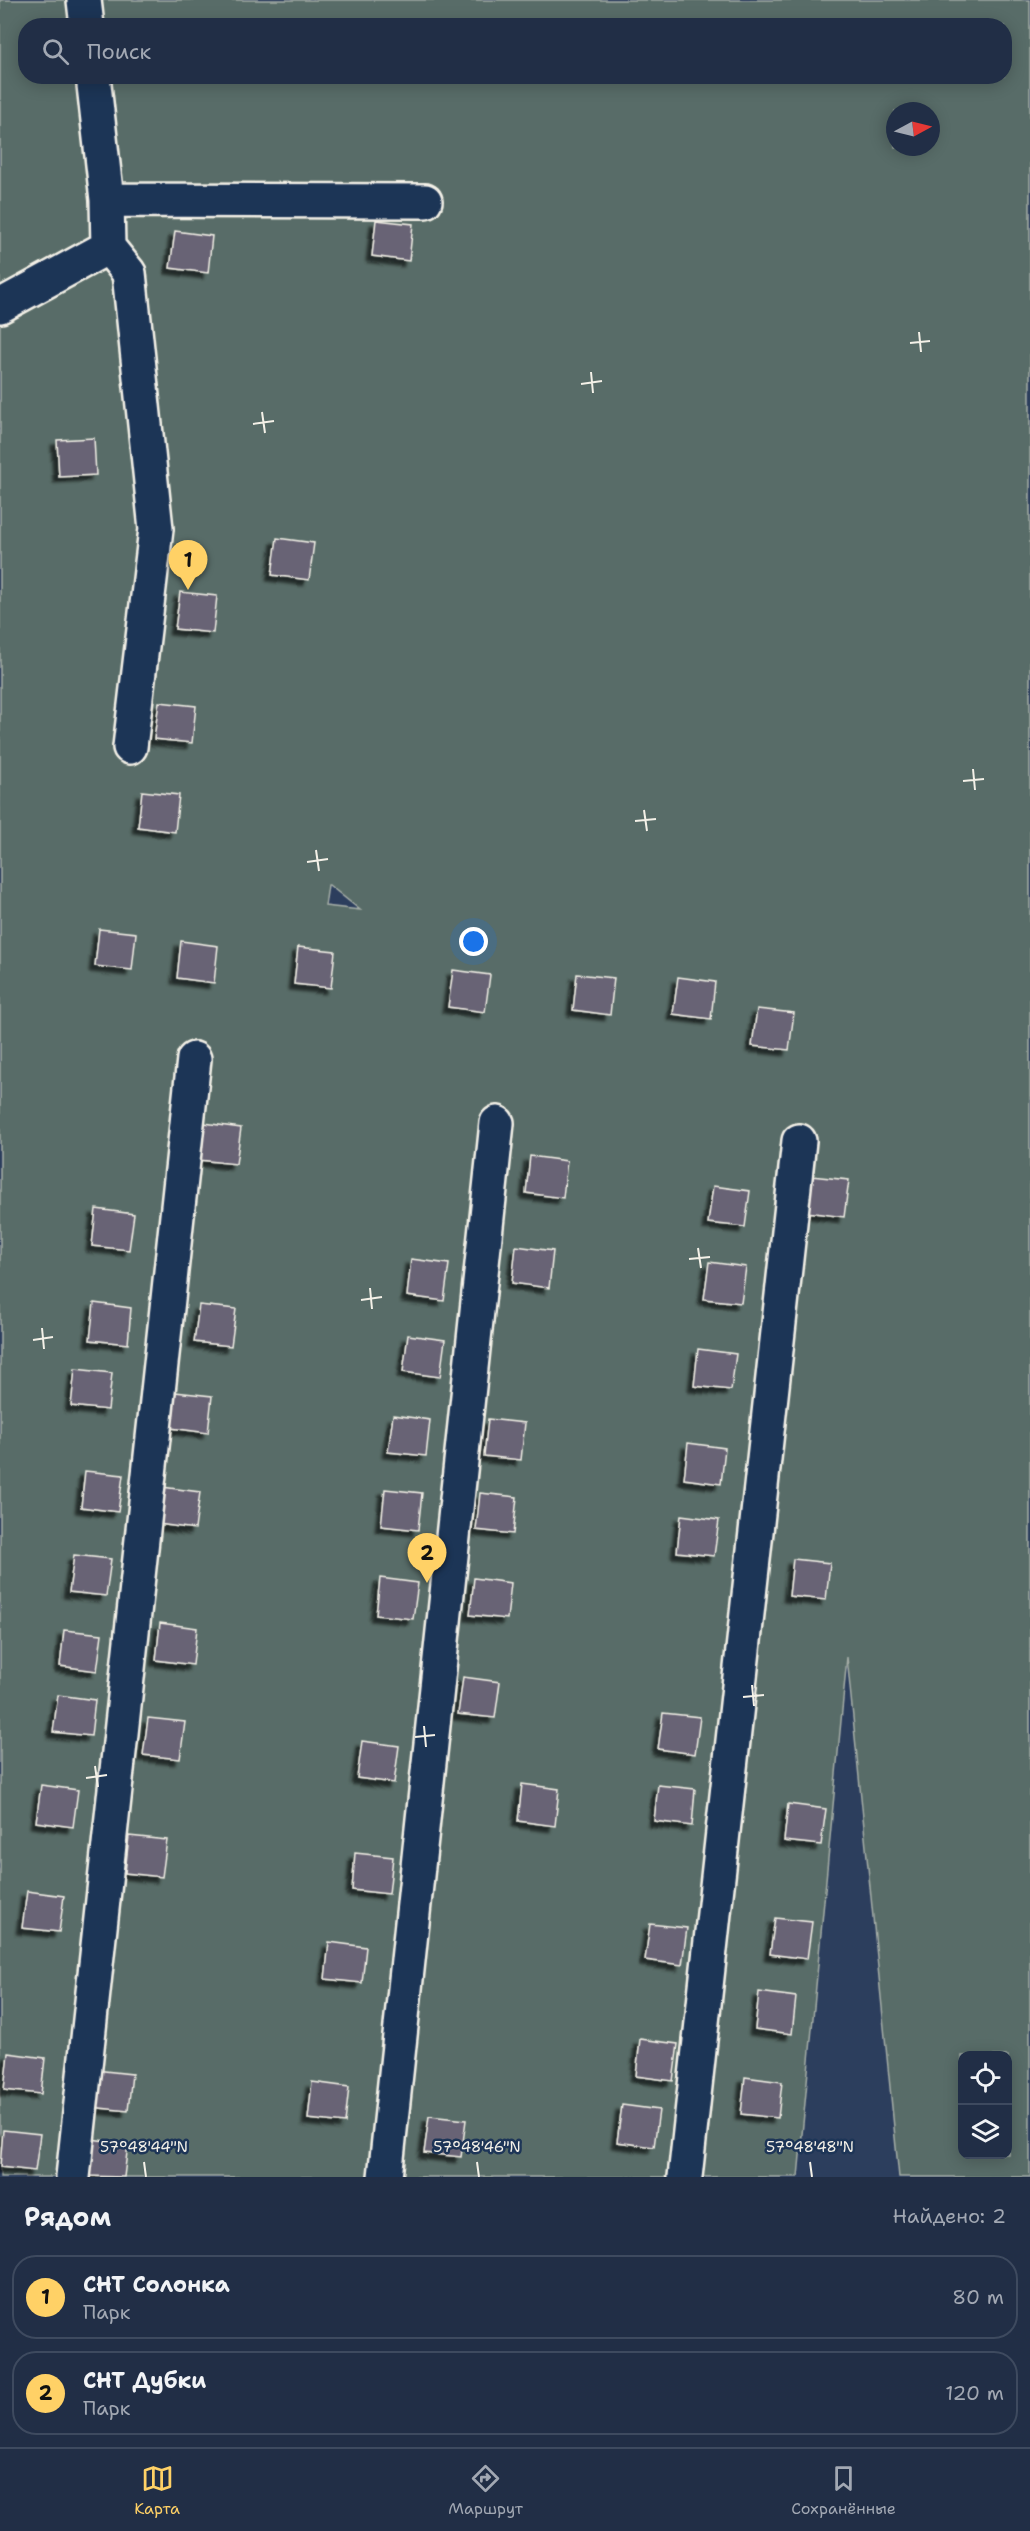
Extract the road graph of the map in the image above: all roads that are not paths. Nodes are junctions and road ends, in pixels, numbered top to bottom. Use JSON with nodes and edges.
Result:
{"nodes":[{"id":1,"x":84,"y":0,"type":"edge"},
{"id":2,"x":86,"y":18,"type":"edge"},
{"id":3,"x":94,"y":84,"type":"edge"},
{"id":4,"x":107,"y":200,"type":"junction"},
{"id":5,"x":425,"y":201,"type":"dead end"},
{"id":6,"x":108,"y":247,"type":"junction"},
{"id":7,"x":0,"y":306,"type":"edge"},
{"id":8,"x":130,"y":747,"type":"dead end"},
{"id":9,"x":195,"y":1059,"type":"dead end"},
{"id":10,"x":497,"y":1123,"type":"dead end"},
{"id":11,"x":799,"y":1142,"type":"dead end"},
{"id":12,"x":73,"y":2177,"type":"edge"},
{"id":13,"x":385,"y":2177,"type":"edge"},
{"id":14,"x":685,"y":2177,"type":"edge"}],
"edges":[{"from":1,"to":2,"type":"street"},
{"from":3,"to":4,"type":"street"},
{"from":4,"to":5,"type":"street"},
{"from":4,"to":6,"type":"street"},
{"from":6,"to":7,"type":"street"},
{"from":6,"to":8,"type":"street"},
{"from":9,"to":12,"type":"street"},
{"from":10,"to":13,"type":"street"},
{"from":11,"to":14,"type":"street"}]}
